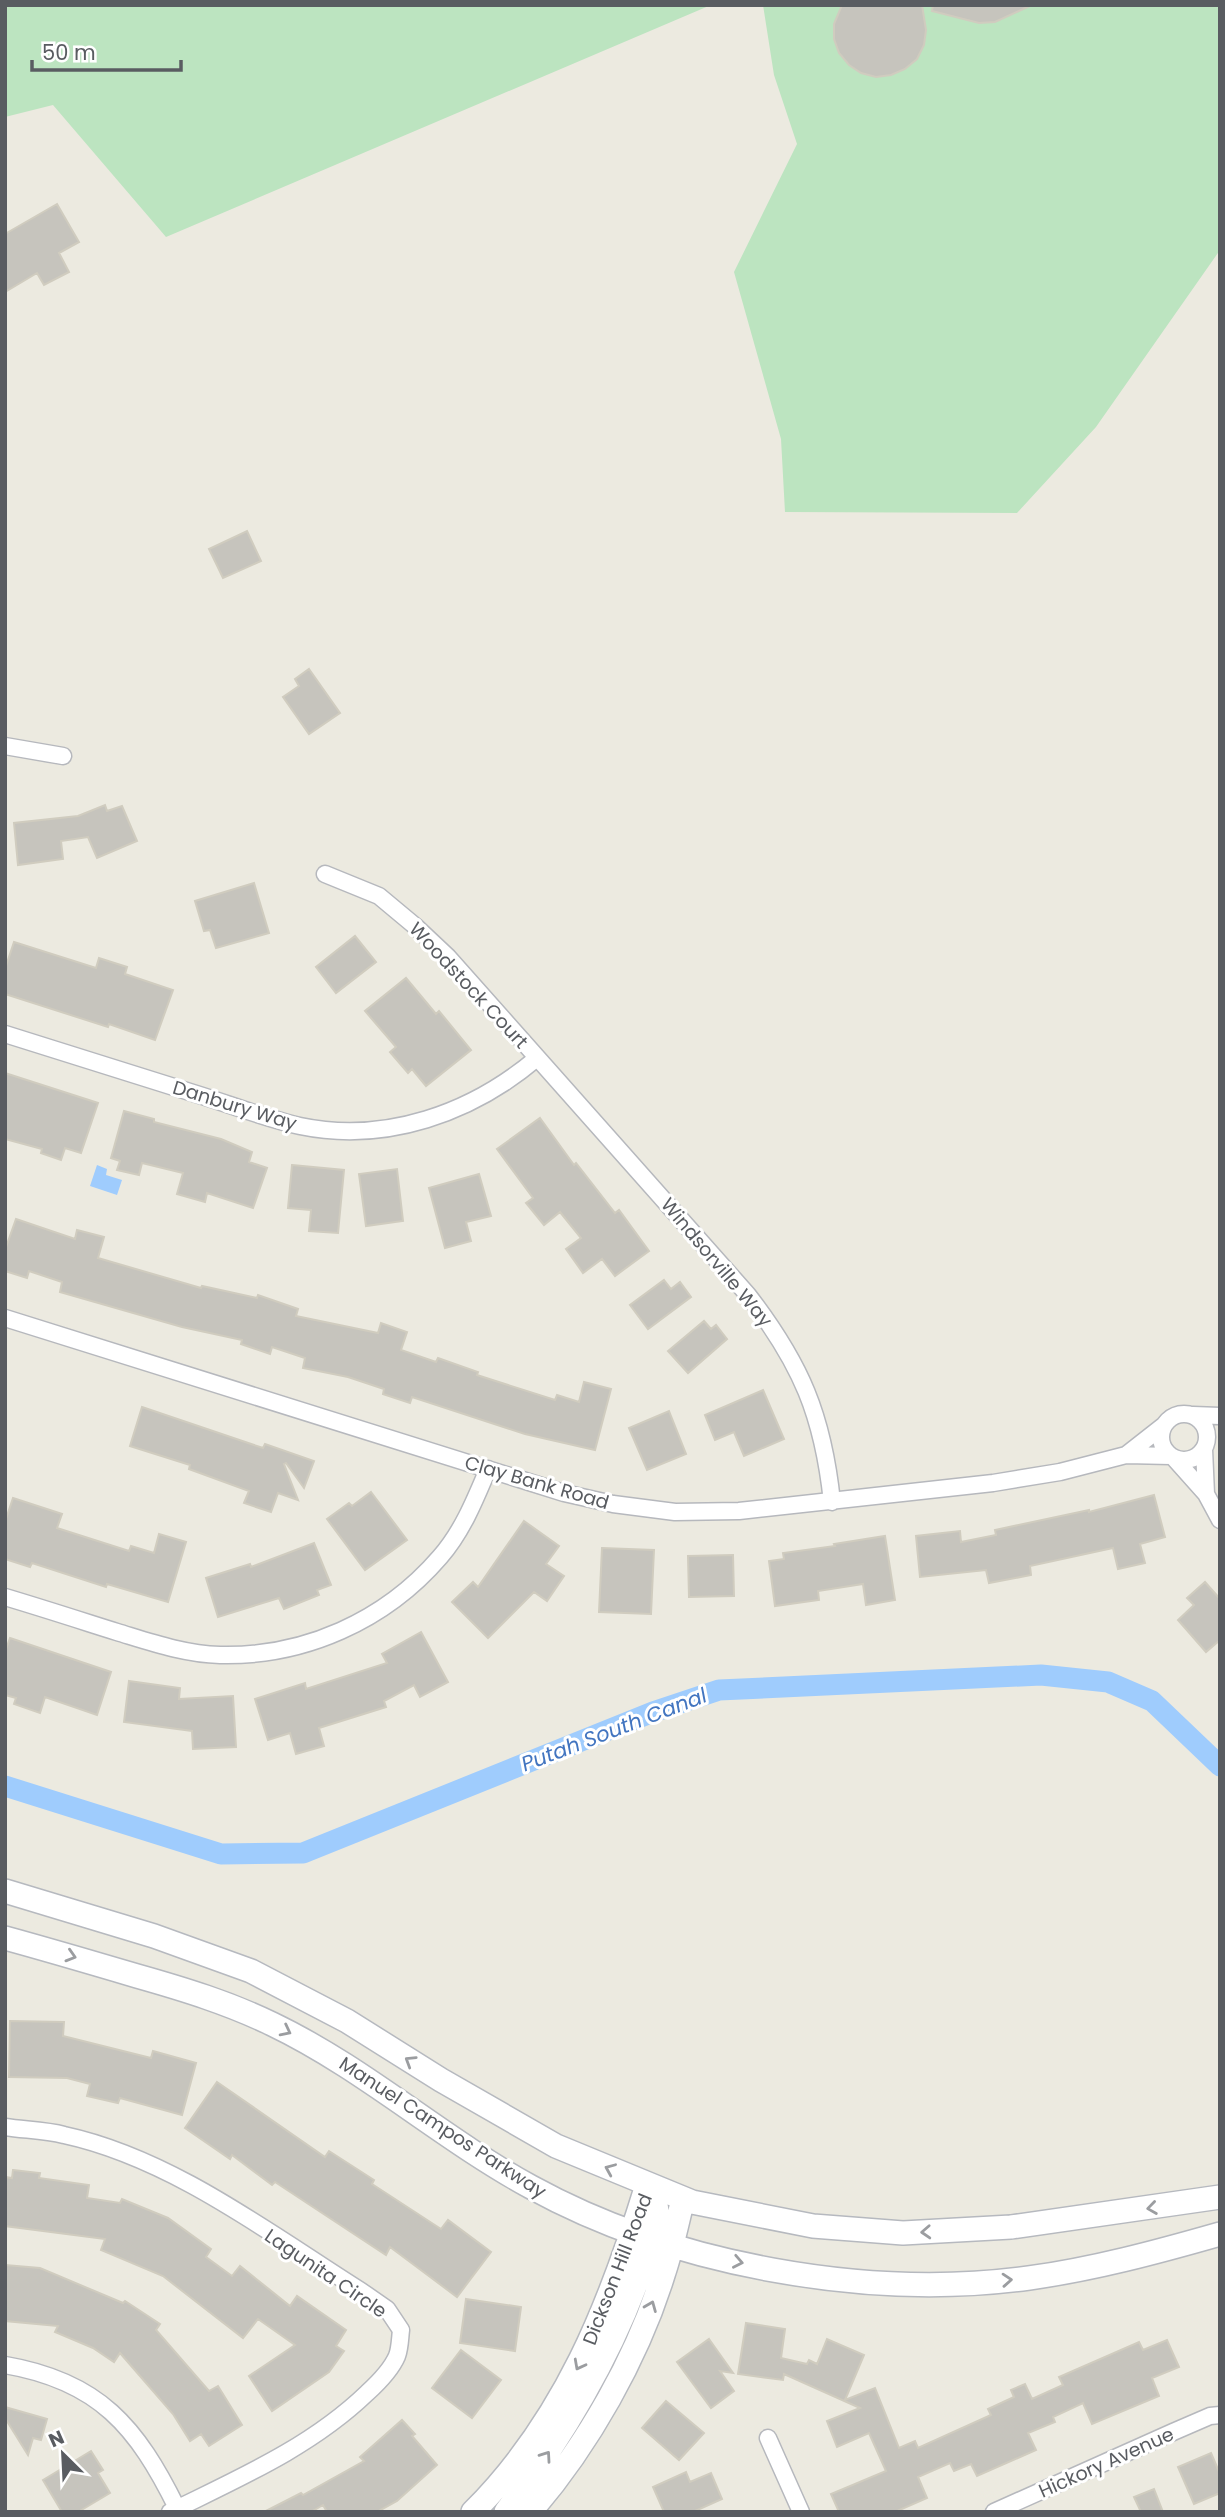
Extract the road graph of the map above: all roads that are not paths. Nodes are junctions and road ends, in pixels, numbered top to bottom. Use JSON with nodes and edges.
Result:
{"nodes":[{"id":1,"x":5,"y":746,"type":"edge"},
{"id":2,"x":62,"y":756,"type":"dead end"},
{"id":3,"x":325,"y":874,"type":"dead end"},
{"id":4,"x":5,"y":1034,"type":"edge"},
{"id":5,"x":537,"y":1058,"type":"junction"},
{"id":6,"x":5,"y":1318,"type":"edge"},
{"id":7,"x":1193,"y":1415,"type":"junction"},
{"id":8,"x":1220,"y":1416,"type":"edge"},
{"id":9,"x":1163,"y":1426,"type":"junction"},
{"id":10,"x":1220,"y":1436,"type":"edge"},
{"id":11,"x":1204,"y":1448,"type":"junction"},
{"id":12,"x":1126,"y":1455,"type":"junction"},
{"id":13,"x":1172,"y":1457,"type":"junction"},
{"id":14,"x":488,"y":1469,"type":"junction"},
{"id":15,"x":1206,"y":1494,"type":"junction"},
{"id":16,"x":832,"y":1502,"type":"junction"},
{"id":17,"x":1220,"y":1520,"type":"edge"},
{"id":18,"x":5,"y":1597,"type":"edge"},
{"id":19,"x":5,"y":1891,"type":"edge"},
{"id":20,"x":5,"y":1938,"type":"edge"},
{"id":21,"x":5,"y":2127,"type":"edge"},
{"id":22,"x":647,"y":2185,"type":"junction"},
{"id":23,"x":1220,"y":2197,"type":"edge"},
{"id":24,"x":684,"y":2199,"type":"junction"},
{"id":25,"x":1220,"y":2234,"type":"edge"},
{"id":26,"x":652,"y":2240,"type":"junction"},
{"id":27,"x":5,"y":2365,"type":"edge"},
{"id":28,"x":1220,"y":2415,"type":"edge"},
{"id":29,"x":768,"y":2438,"type":"dead end"},
{"id":30,"x":174,"y":2510,"type":"edge"},
{"id":31,"x":473,"y":2512,"type":"edge"},
{"id":32,"x":506,"y":2512,"type":"edge"},
{"id":33,"x":530,"y":2512,"type":"edge"},
{"id":34,"x":801,"y":2512,"type":"edge"},
{"id":35,"x":994,"y":2512,"type":"edge"}],
"edges":[{"from":1,"to":2,"type":"street"},
{"from":3,"to":5,"type":"street","name":"Woodstock Court"},
{"from":4,"to":5,"type":"street","name":"Danbury Way"},
{"from":5,"to":16,"type":"street","name":"Windsorville Way"},
{"from":6,"to":14,"type":"street","name":"Clay Bank Road"},
{"from":7,"to":8,"type":"street","name":"Clay Bank Road"},
{"from":7,"to":9,"type":"street","name":"Clay Bank Road"},
{"from":7,"to":11,"type":"street"},
{"from":9,"to":12,"type":"street","name":"Clay Bank Road"},
{"from":9,"to":13,"type":"street"},
{"from":10,"to":11,"type":"street","name":"Clay Bank Road"},
{"from":11,"to":13,"type":"street","name":"Clay Bank Road"},
{"from":11,"to":15,"type":"street"},
{"from":12,"to":13,"type":"street","name":"Clay Bank Road"},
{"from":12,"to":16,"type":"street","name":"Clay Bank Road"},
{"from":13,"to":15,"type":"street"},
{"from":14,"to":16,"type":"street","name":"Clay Bank Road"},
{"from":14,"to":18,"type":"street"},
{"from":15,"to":17,"type":"street"},
{"from":22,"to":19,"type":"main road","name":"Manuel Campos Parkway","one_way":true},
{"from":20,"to":26,"type":"main road","name":"Manuel Campos Parkway","one_way":true},
{"from":21,"to":30,"type":"street","name":"Lagunita Circle"},
{"from":22,"to":24,"type":"main road","name":"Manuel Campos Parkway"},
{"from":22,"to":26,"type":"main road","name":"Dickson Hill Road"},
{"from":23,"to":24,"type":"main road","name":"Manuel Campos Parkway","one_way":true},
{"from":24,"to":26,"type":"main road","name":"Dickson Hill Road"},
{"from":26,"to":25,"type":"main road","name":"Manuel Campos Parkway","one_way":true},
{"from":26,"to":31,"type":"main road","name":"Dickson Hill Road","one_way":true},
{"from":32,"to":26,"type":"main road","name":"Dickson Hill Road","one_way":true},
{"from":33,"to":26,"type":"main road","name":"Dickson Hill Road","one_way":true},
{"from":27,"to":30,"type":"street"},
{"from":28,"to":35,"type":"street","name":"Hickory Avenue"},
{"from":29,"to":34,"type":"street"}]}
